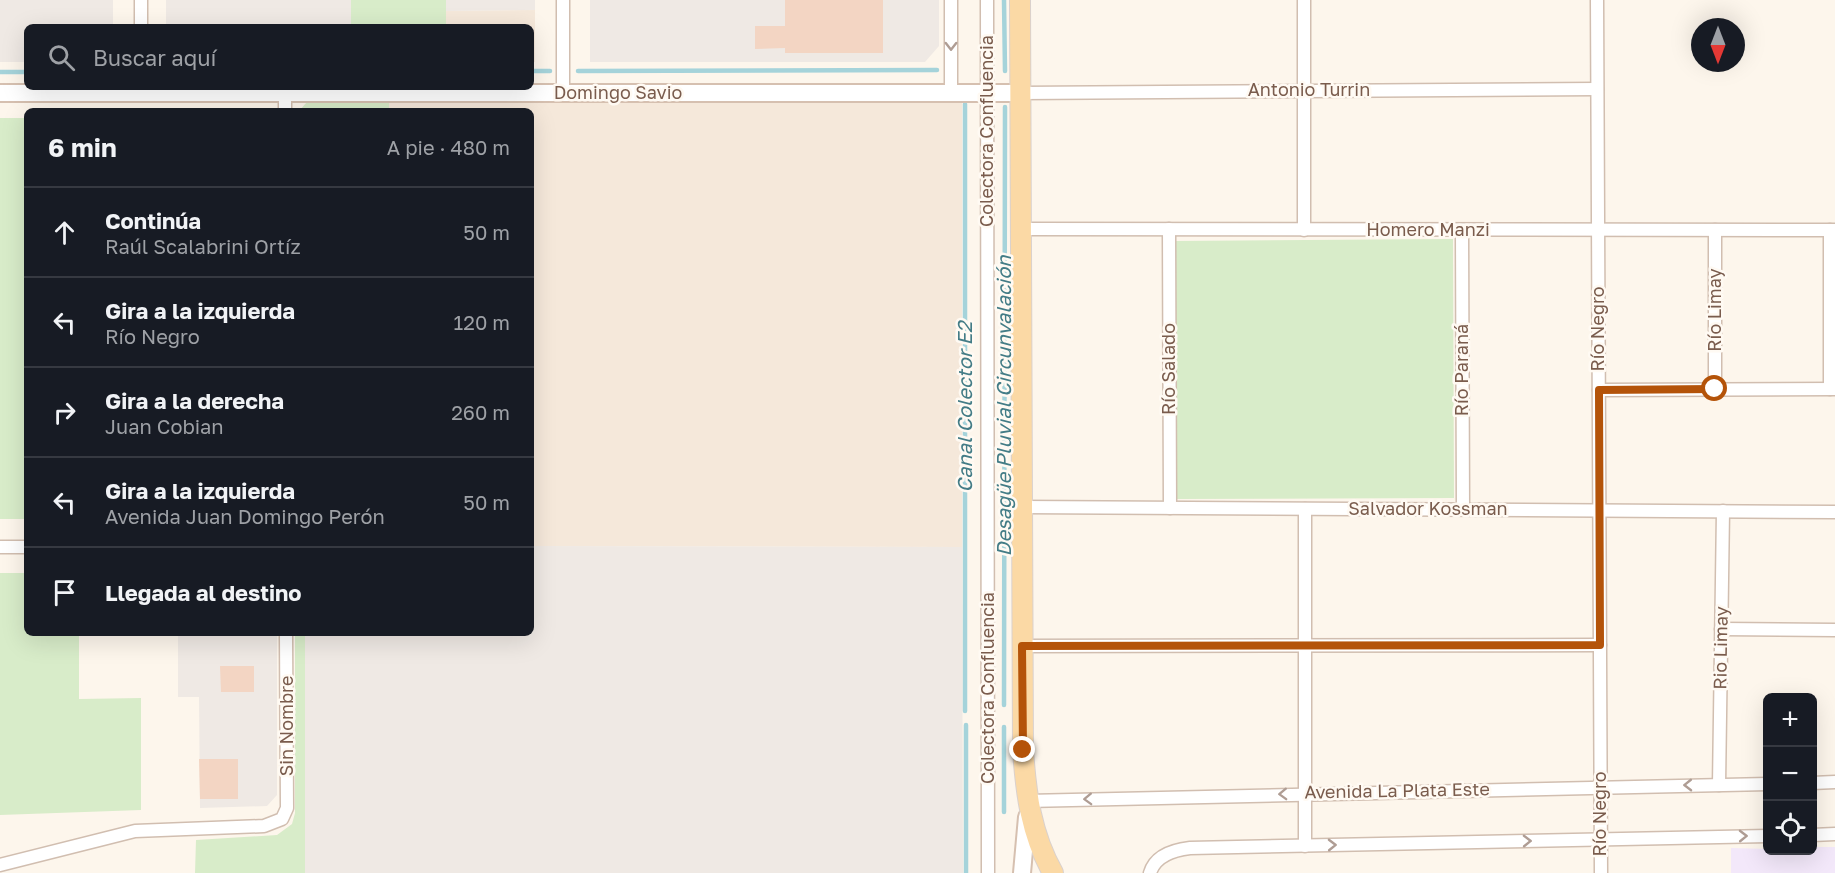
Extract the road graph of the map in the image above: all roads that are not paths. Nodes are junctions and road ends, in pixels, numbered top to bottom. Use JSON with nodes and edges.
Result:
{"nodes":[{"id":1,"x":141,"y":0,"type":"edge"},
{"id":2,"x":563,"y":0,"type":"edge"},
{"id":3,"x":951,"y":0,"type":"edge"},
{"id":4,"x":987,"y":0,"type":"edge"},
{"id":5,"x":1020,"y":0,"type":"edge"},
{"id":6,"x":1304,"y":0,"type":"edge"},
{"id":7,"x":1597,"y":0,"type":"edge"},
{"id":8,"x":141,"y":24,"type":"edge"},
{"id":9,"x":1598,"y":89,"type":"junction"},
{"id":10,"x":141,"y":90,"type":"edge"},
{"id":11,"x":1304,"y":90,"type":"junction"},
{"id":12,"x":0,"y":93,"type":"edge"},
{"id":13,"x":285,"y":93,"type":"junction"},
{"id":14,"x":563,"y":93,"type":"junction"},
{"id":15,"x":951,"y":93,"type":"junction"},
{"id":16,"x":987,"y":93,"type":"junction"},
{"id":17,"x":1021,"y":93,"type":"junction"},
{"id":18,"x":285,"y":108,"type":"edge"},
{"id":19,"x":1021,"y":230,"type":"junction"},
{"id":20,"x":1168,"y":230,"type":"junction"},
{"id":21,"x":1304,"y":230,"type":"junction"},
{"id":22,"x":1462,"y":230,"type":"junction"},
{"id":23,"x":1598,"y":230,"type":"junction"},
{"id":24,"x":1715,"y":230,"type":"junction"},
{"id":25,"x":1833,"y":230,"type":"edge"},
{"id":26,"x":1715,"y":389,"type":"junction"},
{"id":27,"x":1833,"y":389,"type":"edge"},
{"id":28,"x":1599,"y":390,"type":"junction"},
{"id":29,"x":1022,"y":507,"type":"junction"},
{"id":30,"x":1170,"y":508,"type":"junction"},
{"id":31,"x":1305,"y":508,"type":"junction"},
{"id":32,"x":1463,"y":510,"type":"junction"},
{"id":33,"x":1599,"y":510,"type":"junction"},
{"id":34,"x":1723,"y":511,"type":"junction"},
{"id":35,"x":1835,"y":512,"type":"edge"},
{"id":36,"x":0,"y":547,"type":"edge"},
{"id":37,"x":24,"y":547,"type":"edge"},
{"id":38,"x":1721,"y":629,"type":"junction"},
{"id":39,"x":1835,"y":630,"type":"edge"},
{"id":40,"x":286,"y":636,"type":"edge"},
{"id":41,"x":1600,"y":645,"type":"junction"},
{"id":42,"x":1022,"y":646,"type":"junction"},
{"id":43,"x":1305,"y":646,"type":"junction"},
{"id":44,"x":1835,"y":782,"type":"edge"},
{"id":45,"x":1817,"y":783,"type":"edge"},
{"id":46,"x":1763,"y":784,"type":"edge"},
{"id":47,"x":1719,"y":785,"type":"junction"},
{"id":48,"x":1600,"y":787,"type":"junction"},
{"id":49,"x":1305,"y":793,"type":"junction"},
{"id":50,"x":1028,"y":801,"type":"junction"},
{"id":51,"x":1835,"y":834,"type":"edge"},
{"id":52,"x":1817,"y":835,"type":"edge"},
{"id":53,"x":1763,"y":836,"type":"edge"},
{"id":54,"x":1600,"y":839,"type":"junction"},
{"id":55,"x":1305,"y":846,"type":"junction"},
{"id":56,"x":0,"y":865,"type":"edge"},
{"id":57,"x":1150,"y":872,"type":"edge"},
{"id":58,"x":988,"y":873,"type":"edge"},
{"id":59,"x":1022,"y":873,"type":"edge"},
{"id":60,"x":1053,"y":873,"type":"edge"},
{"id":61,"x":1601,"y":873,"type":"edge"}],
"edges":[{"from":1,"to":8,"type":"street"},
{"from":2,"to":14,"type":"street"},
{"from":3,"to":15,"type":"street","one_way":true},
{"from":4,"to":16,"type":"street","name":"Colectora Confluencia"},
{"from":5,"to":17,"type":"main road"},
{"from":6,"to":11,"type":"street"},
{"from":7,"to":9,"type":"street","name":"Río Negro"},
{"from":9,"to":11,"type":"street","name":"Antonio Turrin"},
{"from":9,"to":23,"type":"street","name":"Río Negro"},
{"from":10,"to":12,"type":"street","name":"Domingo Savio"},
{"from":10,"to":13,"type":"street","name":"Domingo Savio"},
{"from":11,"to":17,"type":"street","name":"Antonio Turrin"},
{"from":11,"to":21,"type":"street"},
{"from":13,"to":14,"type":"street","name":"Domingo Savio"},
{"from":13,"to":18,"type":"street"},
{"from":14,"to":15,"type":"street","name":"Domingo Savio"},
{"from":15,"to":16,"type":"street","name":"Domingo Savio"},
{"from":16,"to":17,"type":"street","name":"Domingo Savio"},
{"from":16,"to":58,"type":"street","name":"Colectora Confluencia"},
{"from":17,"to":19,"type":"main road"},
{"from":19,"to":20,"type":"street","name":"Homero Manzi"},
{"from":19,"to":29,"type":"main road"},
{"from":20,"to":21,"type":"street","name":"Homero Manzi"},
{"from":20,"to":30,"type":"street","name":"Río Salado"},
{"from":21,"to":22,"type":"street","name":"Homero Manzi"},
{"from":22,"to":23,"type":"street","name":"Homero Manzi"},
{"from":22,"to":32,"type":"street","name":"Río Paraná"},
{"from":23,"to":24,"type":"street","name":"Homero Manzi"},
{"from":23,"to":28,"type":"street","name":"Río Negro"},
{"from":24,"to":25,"type":"street","name":"Homero Manzi"},
{"from":24,"to":26,"type":"street","name":"Río Limay"},
{"from":25,"to":27,"type":"street"},
{"from":26,"to":27,"type":"street"},
{"from":26,"to":28,"type":"street"},
{"from":28,"to":33,"type":"street","name":"Río Negro"},
{"from":29,"to":30,"type":"street","name":"Salvador Kossman"},
{"from":29,"to":42,"type":"main road"},
{"from":30,"to":31,"type":"street","name":"Salvador Kossman"},
{"from":31,"to":32,"type":"street","name":"Salvador Kossman"},
{"from":31,"to":43,"type":"street"},
{"from":32,"to":33,"type":"street","name":"Salvador Kossman"},
{"from":33,"to":34,"type":"street","name":"Salvador Kossman"},
{"from":33,"to":41,"type":"street","name":"Río Negro"},
{"from":34,"to":35,"type":"street","name":"Salvador Kossman"},
{"from":34,"to":38,"type":"street","name":"Rio Limay"},
{"from":36,"to":37,"type":"street"},
{"from":38,"to":39,"type":"street"},
{"from":38,"to":47,"type":"street","name":"Rio Limay"},
{"from":40,"to":56,"type":"street","name":"Sin Nombre"},
{"from":41,"to":43,"type":"street"},
{"from":41,"to":48,"type":"street","name":"Río Negro"},
{"from":42,"to":43,"type":"street"},
{"from":42,"to":50,"type":"main road"},
{"from":43,"to":49,"type":"street"},
{"from":44,"to":45,"type":"street"},
{"from":46,"to":47,"type":"street","name":"Avenida La Plata Este"},
{"from":47,"to":48,"type":"street","name":"Avenida La Plata Este","one_way":true},
{"from":48,"to":49,"type":"street","name":"Avenida La Plata Este"},
{"from":48,"to":54,"type":"street","name":"Río Negro"},
{"from":49,"to":50,"type":"street","name":"Avenida La Plata Este","one_way":true},
{"from":49,"to":55,"type":"street"},
{"from":50,"to":59,"type":"street"},
{"from":50,"to":60,"type":"main road"},
{"from":51,"to":52,"type":"street"},
{"from":54,"to":53,"type":"street","one_way":true},
{"from":55,"to":54,"type":"street","one_way":true},
{"from":54,"to":61,"type":"street","name":"Río Negro"},
{"from":55,"to":57,"type":"street"}]}
